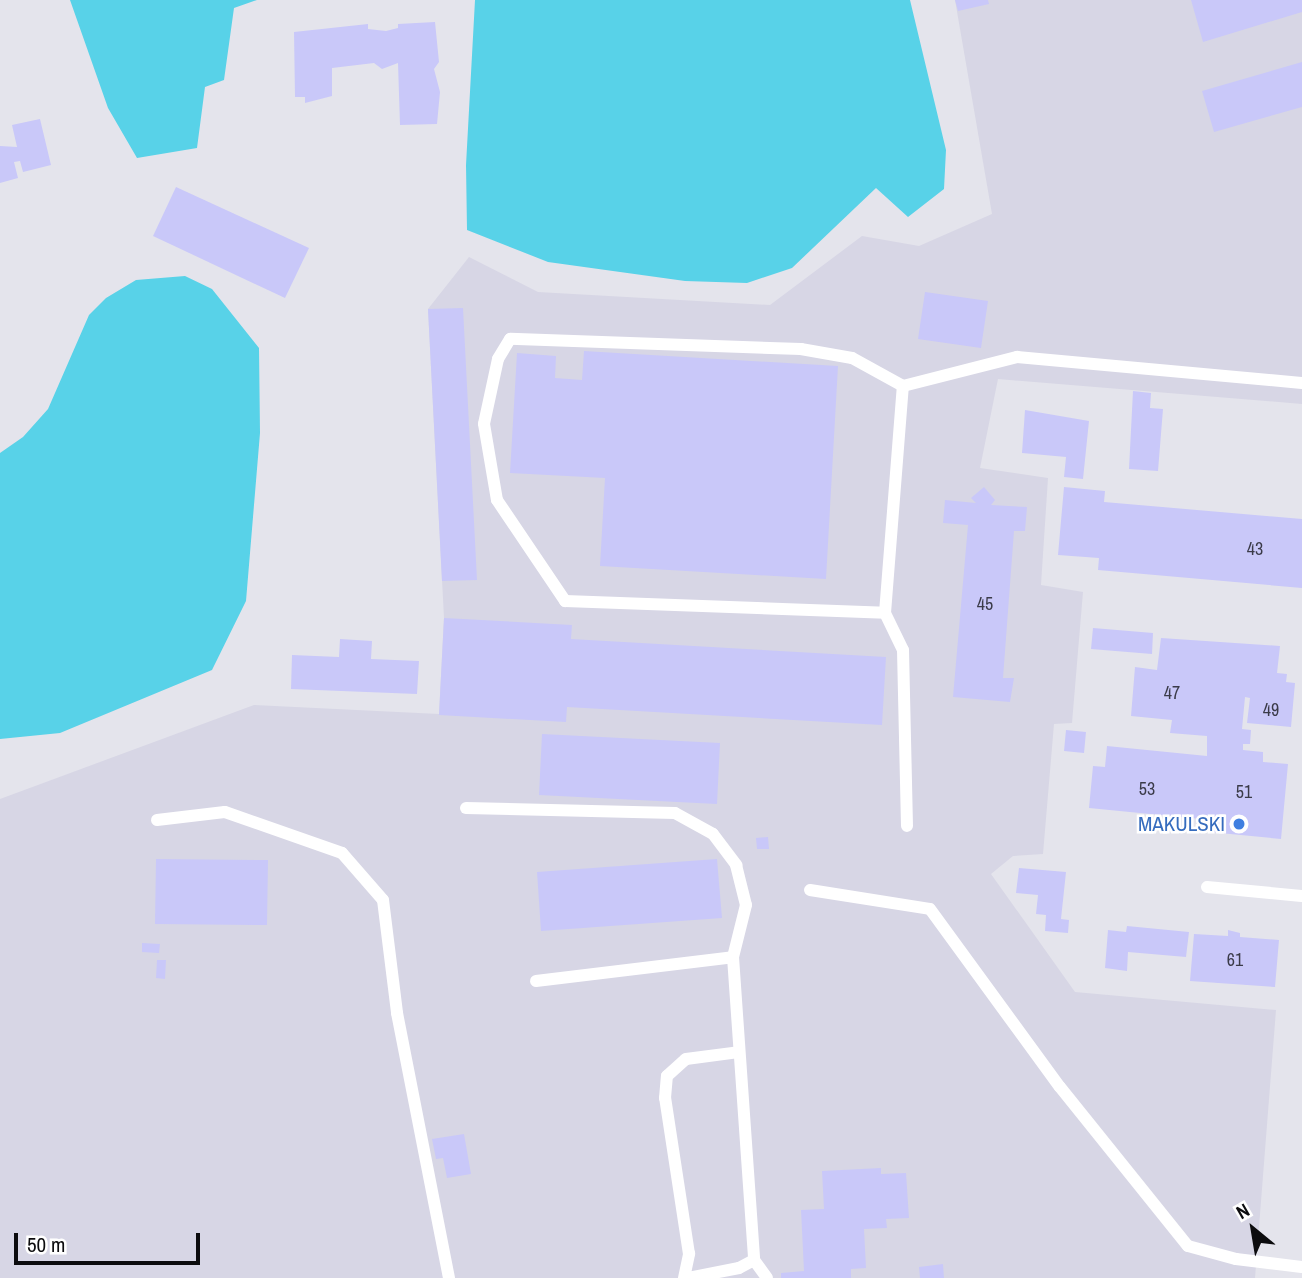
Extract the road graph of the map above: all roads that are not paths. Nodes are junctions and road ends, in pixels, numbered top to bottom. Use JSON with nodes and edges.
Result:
{"nodes":[{"id":1,"x":1302,"y":383,"type":"edge"},
{"id":2,"x":903,"y":386,"type":"junction"},
{"id":3,"x":885,"y":613,"type":"junction"},
{"id":4,"x":466,"y":808,"type":"dead end"},
{"id":5,"x":157,"y":820,"type":"dead end"},
{"id":6,"x":906,"y":826,"type":"dead end"},
{"id":7,"x":1208,"y":887,"type":"dead end"},
{"id":8,"x":810,"y":890,"type":"dead end"},
{"id":9,"x":1302,"y":896,"type":"edge"},
{"id":10,"x":733,"y":957,"type":"junction"},
{"id":11,"x":536,"y":981,"type":"dead end"},
{"id":12,"x":739,"y":1052,"type":"junction"},
{"id":13,"x":754,"y":1260,"type":"junction"},
{"id":14,"x":1302,"y":1267,"type":"edge"},
{"id":15,"x":449,"y":1278,"type":"edge"},
{"id":16,"x":686,"y":1278,"type":"edge"},
{"id":17,"x":767,"y":1278,"type":"edge"}],
"edges":[{"from":1,"to":2,"type":"lane"},
{"from":2,"to":3,"type":"lane"},
{"from":2,"to":3,"type":"lane"},
{"from":3,"to":6,"type":"lane"},
{"from":4,"to":10,"type":"lane"},
{"from":5,"to":15,"type":"lane"},
{"from":7,"to":9,"type":"lane"},
{"from":8,"to":14,"type":"lane"},
{"from":10,"to":11,"type":"lane"},
{"from":10,"to":12,"type":"lane"},
{"from":12,"to":13,"type":"lane"},
{"from":12,"to":16,"type":"lane"},
{"from":13,"to":16,"type":"lane"},
{"from":13,"to":17,"type":"lane"}]}
